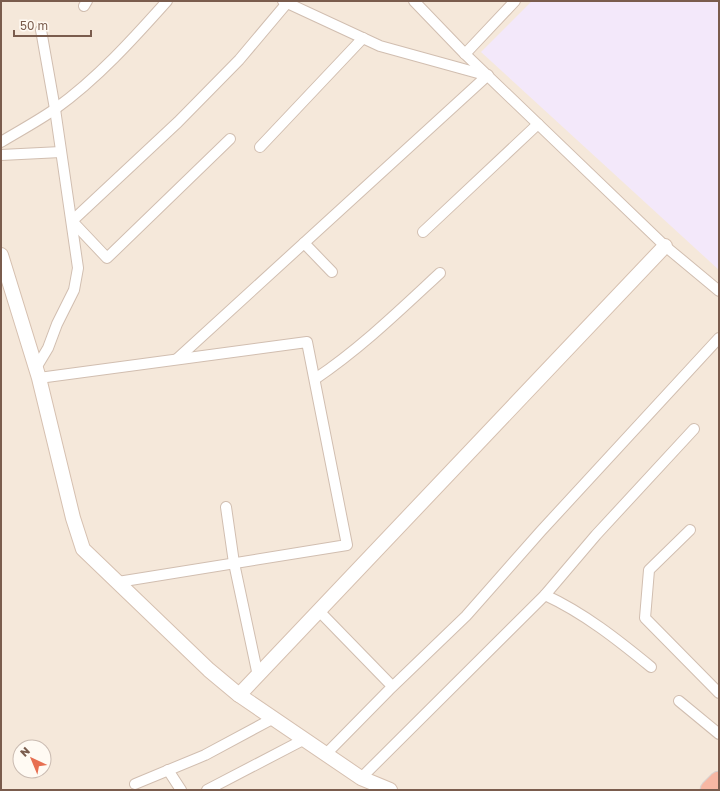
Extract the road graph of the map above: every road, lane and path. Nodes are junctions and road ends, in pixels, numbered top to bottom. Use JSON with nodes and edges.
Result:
{"nodes":[{"id":1,"x":167,"y":1,"type":"edge"},
{"id":2,"x":414,"y":1,"type":"edge"},
{"id":3,"x":515,"y":1,"type":"edge"},
{"id":4,"x":285,"y":2,"type":"edge"},
{"id":5,"x":41,"y":30,"type":"dead end"},
{"id":6,"x":363,"y":38,"type":"junction"},
{"id":7,"x":465,"y":54,"type":"junction"},
{"id":8,"x":488,"y":75,"type":"junction"},
{"id":9,"x":55,"y":109,"type":"junction"},
{"id":10,"x":538,"y":124,"type":"junction"},
{"id":11,"x":230,"y":139,"type":"dead end"},
{"id":12,"x":1,"y":142,"type":"edge"},
{"id":13,"x":260,"y":147,"type":"dead end"},
{"id":14,"x":61,"y":152,"type":"junction"},
{"id":15,"x":1,"y":155,"type":"edge"},
{"id":16,"x":72,"y":221,"type":"junction"},
{"id":17,"x":423,"y":232,"type":"dead end"},
{"id":18,"x":304,"y":243,"type":"junction"},
{"id":19,"x":665,"y":246,"type":"junction"},
{"id":20,"x":1,"y":255,"type":"edge"},
{"id":21,"x":332,"y":272,"type":"dead end"},
{"id":22,"x":440,"y":273,"type":"dead end"},
{"id":23,"x":719,"y":291,"type":"edge"},
{"id":24,"x":719,"y":338,"type":"edge"},
{"id":25,"x":177,"y":359,"type":"junction"},
{"id":26,"x":37,"y":373,"type":"junction"},
{"id":27,"x":314,"y":379,"type":"junction"},
{"id":28,"x":694,"y":429,"type":"dead end"},
{"id":29,"x":226,"y":507,"type":"dead end"},
{"id":30,"x":690,"y":530,"type":"dead end"},
{"id":31,"x":234,"y":564,"type":"junction"},
{"id":32,"x":118,"y":582,"type":"junction"},
{"id":33,"x":545,"y":595,"type":"junction"},
{"id":34,"x":319,"y":611,"type":"junction"},
{"id":35,"x":651,"y":667,"type":"dead end"},
{"id":36,"x":258,"y":676,"type":"junction"},
{"id":37,"x":392,"y":686,"type":"junction"},
{"id":38,"x":719,"y":693,"type":"edge"},
{"id":39,"x":239,"y":696,"type":"junction"},
{"id":40,"x":679,"y":701,"type":"dead end"},
{"id":41,"x":272,"y":719,"type":"junction"},
{"id":42,"x":719,"y":734,"type":"edge"},
{"id":43,"x":303,"y":740,"type":"junction"},
{"id":44,"x":325,"y":754,"type":"junction"},
{"id":45,"x":168,"y":770,"type":"junction"},
{"id":46,"x":361,"y":778,"type":"junction"},
{"id":47,"x":719,"y":781,"type":"edge"},
{"id":48,"x":136,"y":784,"type":"dead end"},
{"id":49,"x":383,"y":789,"type":"edge"},
{"id":50,"x":181,"y":790,"type":"edge"},
{"id":51,"x":207,"y":790,"type":"edge"},
{"id":52,"x":710,"y":790,"type":"edge"}],
"edges":[{"from":1,"to":9,"type":"street"},
{"from":2,"to":7,"type":"street"},
{"from":3,"to":7,"type":"street"},
{"from":4,"to":6,"type":"street"},
{"from":4,"to":16,"type":"street"},
{"from":5,"to":9,"type":"street"},
{"from":6,"to":8,"type":"street"},
{"from":6,"to":13,"type":"street"},
{"from":7,"to":8,"type":"street"},
{"from":8,"to":10,"type":"street"},
{"from":8,"to":18,"type":"street"},
{"from":9,"to":12,"type":"street"},
{"from":9,"to":14,"type":"street"},
{"from":10,"to":17,"type":"street"},
{"from":10,"to":19,"type":"street"},
{"from":11,"to":16,"type":"street"},
{"from":14,"to":15,"type":"street"},
{"from":14,"to":16,"type":"street"},
{"from":16,"to":26,"type":"street"},
{"from":18,"to":21,"type":"street"},
{"from":18,"to":25,"type":"street"},
{"from":19,"to":23,"type":"street"},
{"from":19,"to":34,"type":"street"},
{"from":20,"to":26,"type":"street"},
{"from":22,"to":27,"type":"street"},
{"from":24,"to":37,"type":"street"},
{"from":25,"to":26,"type":"street"},
{"from":25,"to":27,"type":"street"},
{"from":26,"to":32,"type":"street"},
{"from":27,"to":31,"type":"street"},
{"from":28,"to":33,"type":"street"},
{"from":29,"to":31,"type":"street"},
{"from":30,"to":38,"type":"street"},
{"from":31,"to":32,"type":"street"},
{"from":31,"to":36,"type":"street"},
{"from":32,"to":39,"type":"street"},
{"from":33,"to":35,"type":"street"},
{"from":33,"to":46,"type":"street"},
{"from":34,"to":36,"type":"street"},
{"from":34,"to":37,"type":"street"},
{"from":36,"to":39,"type":"street"},
{"from":37,"to":44,"type":"street"},
{"from":39,"to":41,"type":"street"},
{"from":40,"to":42,"type":"street"},
{"from":41,"to":43,"type":"street"},
{"from":41,"to":45,"type":"street"},
{"from":43,"to":44,"type":"street"},
{"from":43,"to":51,"type":"street"},
{"from":44,"to":46,"type":"street"},
{"from":45,"to":48,"type":"street"},
{"from":45,"to":50,"type":"street"},
{"from":46,"to":49,"type":"street"},
{"from":47,"to":52,"type":"highway"}]}
